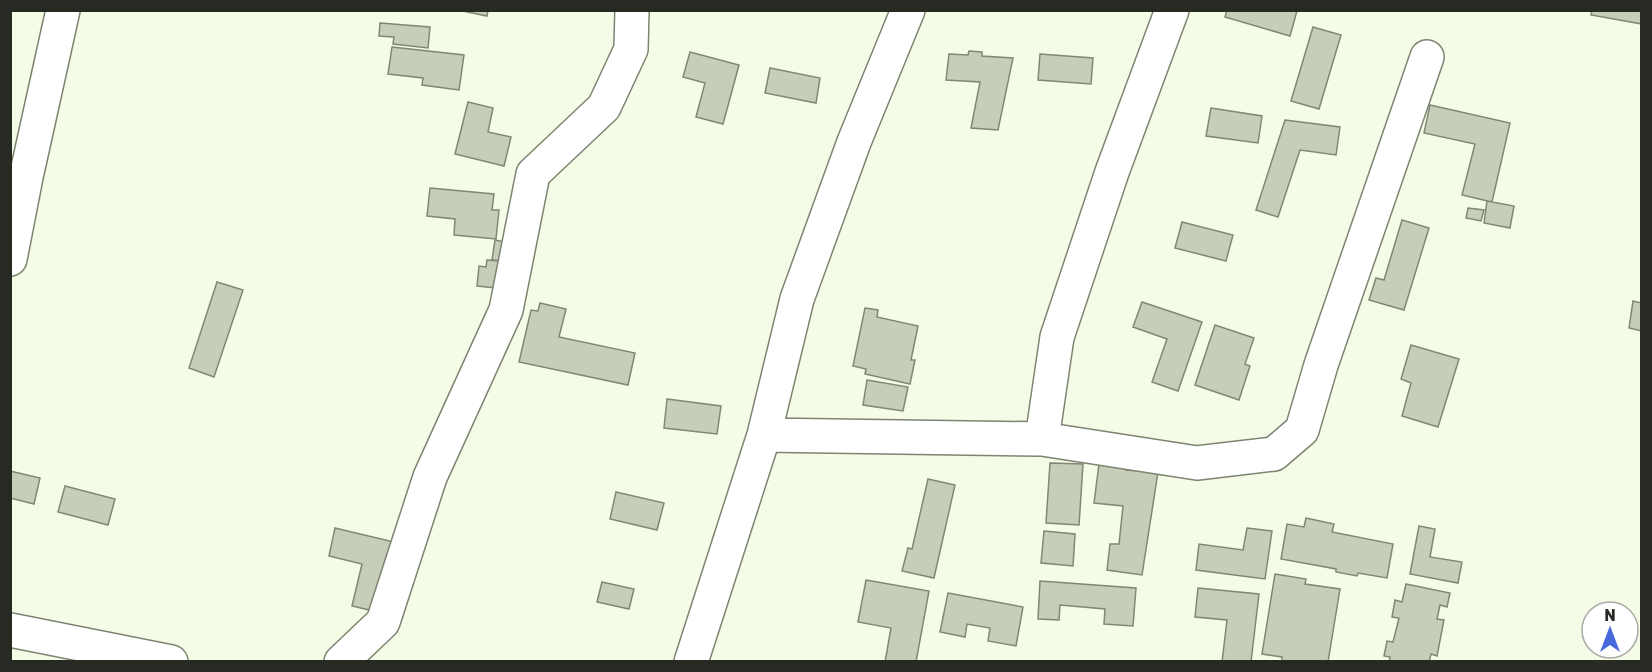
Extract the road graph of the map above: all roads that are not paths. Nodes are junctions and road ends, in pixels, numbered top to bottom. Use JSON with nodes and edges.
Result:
{"nodes":[{"id":1,"x":63,"y":10,"type":"edge"},
{"id":2,"x":632,"y":10,"type":"edge"},
{"id":3,"x":908,"y":10,"type":"edge"},
{"id":4,"x":1172,"y":10,"type":"edge"},
{"id":5,"x":1427,"y":57,"type":"dead end"},
{"id":6,"x":10,"y":259,"type":"edge"},
{"id":7,"x":764,"y":435,"type":"junction"},
{"id":8,"x":1042,"y":439,"type":"junction"},
{"id":9,"x":10,"y":630,"type":"edge"},
{"id":10,"x":171,"y":662,"type":"edge"},
{"id":11,"x":341,"y":662,"type":"edge"},
{"id":12,"x":691,"y":662,"type":"edge"}],
"edges":[{"from":1,"to":6,"type":"street"},
{"from":2,"to":11,"type":"street"},
{"from":3,"to":7,"type":"street"},
{"from":4,"to":8,"type":"street"},
{"from":5,"to":8,"type":"street"},
{"from":7,"to":8,"type":"street"},
{"from":7,"to":12,"type":"street"},
{"from":9,"to":10,"type":"street"}]}
